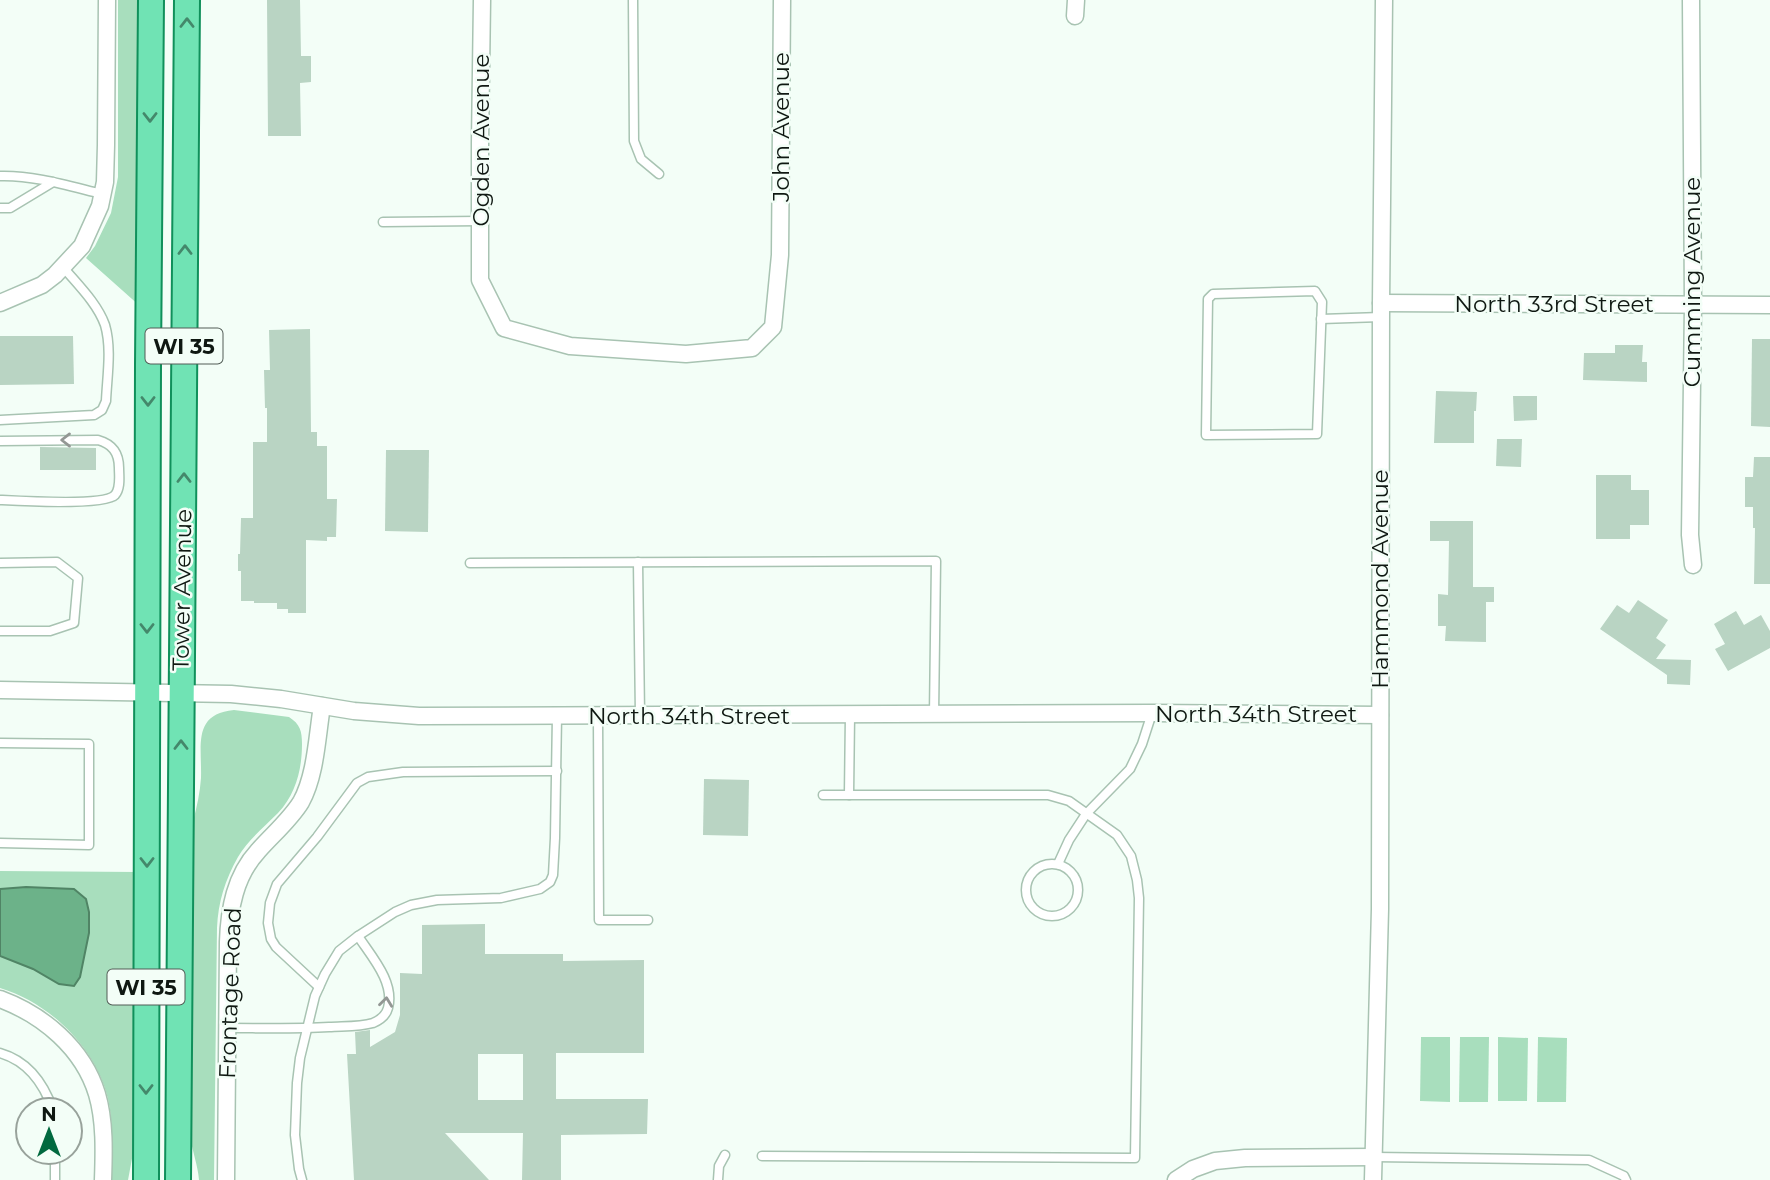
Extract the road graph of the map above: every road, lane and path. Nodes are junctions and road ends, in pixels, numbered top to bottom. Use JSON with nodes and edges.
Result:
{"nodes":[{"id":1,"x":107,"y":0,"type":"edge"},
{"id":2,"x":151,"y":0,"type":"edge"},
{"id":3,"x":187,"y":0,"type":"edge"},
{"id":4,"x":482,"y":0,"type":"edge"},
{"id":5,"x":633,"y":0,"type":"edge"},
{"id":6,"x":782,"y":0,"type":"edge"},
{"id":7,"x":1384,"y":0,"type":"edge"},
{"id":8,"x":1691,"y":0,"type":"edge"},
{"id":9,"x":659,"y":174,"type":"dead end"},
{"id":10,"x":0,"y":176,"type":"edge"},
{"id":11,"x":53,"y":182,"type":"junction"},
{"id":12,"x":102,"y":194,"type":"junction"},
{"id":13,"x":0,"y":208,"type":"edge"},
{"id":14,"x":480,"y":221,"type":"junction"},
{"id":15,"x":383,"y":222,"type":"dead end"},
{"id":16,"x":63,"y":267,"type":"junction"},
{"id":17,"x":480,"y":280,"type":"joint"},
{"id":18,"x":0,"y":303,"type":"edge"},
{"id":19,"x":1693,"y":305,"type":"junction"},
{"id":20,"x":1770,"y":305,"type":"edge"},
{"id":21,"x":1381,"y":310,"type":"junction"},
{"id":22,"x":1321,"y":319,"type":"junction"},
{"id":23,"x":0,"y":420,"type":"edge"},
{"id":24,"x":0,"y":441,"type":"edge"},
{"id":25,"x":0,"y":500,"type":"edge"},
{"id":26,"x":638,"y":562,"type":"junction"},
{"id":27,"x":470,"y":563,"type":"dead end"},
{"id":28,"x":0,"y":564,"type":"edge"},
{"id":29,"x":1693,"y":565,"type":"dead end"},
{"id":30,"x":0,"y":631,"type":"edge"},
{"id":31,"x":0,"y":690,"type":"edge"},
{"id":32,"x":147,"y":693,"type":"junction"},
{"id":33,"x":181,"y":693,"type":"junction"},
{"id":34,"x":322,"y":706,"type":"junction"},
{"id":35,"x":1152,"y":713,"type":"junction"},
{"id":36,"x":850,"y":715,"type":"junction"},
{"id":37,"x":934,"y":715,"type":"junction"},
{"id":38,"x":1380,"y":715,"type":"junction"},
{"id":39,"x":557,"y":716,"type":"junction"},
{"id":40,"x":598,"y":716,"type":"junction"},
{"id":41,"x":640,"y":716,"type":"junction"},
{"id":42,"x":0,"y":743,"type":"edge"},
{"id":43,"x":557,"y":771,"type":"junction"},
{"id":44,"x":823,"y":795,"type":"dead end"},
{"id":45,"x":849,"y":795,"type":"junction"},
{"id":46,"x":1086,"y":814,"type":"junction"},
{"id":47,"x":0,"y":843,"type":"edge"},
{"id":48,"x":1058,"y":864,"type":"junction"},
{"id":49,"x":648,"y":920,"type":"dead end"},
{"id":50,"x":358,"y":936,"type":"junction"},
{"id":51,"x":319,"y":987,"type":"junction"},
{"id":52,"x":0,"y":999,"type":"edge"},
{"id":53,"x":226,"y":1028,"type":"junction"},
{"id":54,"x":308,"y":1028,"type":"junction"},
{"id":55,"x":0,"y":1054,"type":"edge"},
{"id":56,"x":48,"y":1096,"type":"edge"},
{"id":57,"x":725,"y":1155,"type":"dead end"},
{"id":58,"x":762,"y":1156,"type":"dead end"},
{"id":59,"x":1374,"y":1157,"type":"junction"},
{"id":60,"x":103,"y":1180,"type":"edge"},
{"id":61,"x":146,"y":1180,"type":"edge"},
{"id":62,"x":178,"y":1180,"type":"edge"},
{"id":63,"x":226,"y":1180,"type":"edge"},
{"id":64,"x":302,"y":1180,"type":"edge"},
{"id":65,"x":718,"y":1180,"type":"edge"},
{"id":66,"x":1176,"y":1180,"type":"edge"},
{"id":67,"x":1373,"y":1180,"type":"edge"},
{"id":68,"x":1626,"y":1180,"type":"edge"}],
"edges":[{"from":1,"to":12,"type":"street"},
{"from":2,"to":32,"type":"main road","name":"Tower Avenue","number":"WI 35","one_way":true},
{"from":33,"to":3,"type":"main road","name":"Tower Avenue","number":"WI 35","one_way":true},
{"from":4,"to":14,"type":"street","name":"Ogden Avenue"},
{"from":5,"to":9,"type":"lane"},
{"from":6,"to":17,"type":"street","name":"John Avenue"},
{"from":7,"to":21,"type":"street","name":"Hammond Avenue"},
{"from":8,"to":19,"type":"street","name":"Cumming Avenue"},
{"from":10,"to":11,"type":"lane"},
{"from":11,"to":12,"type":"lane"},
{"from":11,"to":13,"type":"lane"},
{"from":12,"to":16,"type":"street"},
{"from":14,"to":15,"type":"lane"},
{"from":14,"to":17,"type":"street","name":"Ogden Avenue"},
{"from":16,"to":18,"type":"street"},
{"from":16,"to":23,"type":"lane"},
{"from":19,"to":20,"type":"street","name":"North 33rd Street"},
{"from":19,"to":21,"type":"street","name":"North 33rd Street"},
{"from":19,"to":29,"type":"street","name":"Cumming Avenue"},
{"from":21,"to":22,"type":"lane"},
{"from":21,"to":38,"type":"street","name":"Hammond Avenue"},
{"from":22,"to":22,"type":"lane"},
{"from":25,"to":24,"type":"lane","one_way":true},
{"from":26,"to":27,"type":"lane"},
{"from":26,"to":37,"type":"lane"},
{"from":26,"to":41,"type":"lane"},
{"from":28,"to":30,"type":"lane"},
{"from":31,"to":32,"type":"street","name":"North 34th Street"},
{"from":32,"to":33,"type":"street","name":"North 34th Street"},
{"from":32,"to":61,"type":"main road","name":"Tower Avenue","number":"WI 35","one_way":true},
{"from":33,"to":34,"type":"street","name":"North 34th Street"},
{"from":62,"to":33,"type":"main road","name":"Tower Avenue","number":"WI 35","one_way":true},
{"from":34,"to":39,"type":"street","name":"North 34th Street"},
{"from":34,"to":53,"type":"street","name":"Frontage Road"},
{"from":35,"to":37,"type":"street","name":"North 34th Street"},
{"from":35,"to":38,"type":"street","name":"North 34th Street"},
{"from":35,"to":46,"type":"lane"},
{"from":36,"to":37,"type":"street","name":"North 34th Street"},
{"from":36,"to":41,"type":"street","name":"North 34th Street"},
{"from":36,"to":45,"type":"lane"},
{"from":38,"to":59,"type":"street","name":"Hammond Avenue"},
{"from":39,"to":40,"type":"street","name":"North 34th Street"},
{"from":39,"to":43,"type":"lane"},
{"from":40,"to":41,"type":"street","name":"North 34th Street"},
{"from":40,"to":49,"type":"lane"},
{"from":42,"to":47,"type":"lane"},
{"from":43,"to":50,"type":"lane"},
{"from":43,"to":51,"type":"lane"},
{"from":44,"to":45,"type":"lane"},
{"from":45,"to":46,"type":"lane"},
{"from":46,"to":48,"type":"lane"},
{"from":46,"to":58,"type":"lane"},
{"from":48,"to":48,"type":"lane"},
{"from":50,"to":51,"type":"lane"},
{"from":54,"to":50,"type":"lane","one_way":true},
{"from":51,"to":54,"type":"lane"},
{"from":52,"to":60,"type":"street"},
{"from":53,"to":54,"type":"lane"},
{"from":53,"to":63,"type":"street","name":"Frontage Road"},
{"from":54,"to":64,"type":"lane"},
{"from":55,"to":56,"type":"lane"},
{"from":57,"to":65,"type":"lane"},
{"from":59,"to":66,"type":"street"},
{"from":59,"to":67,"type":"street","name":"Hammond Avenue"},
{"from":59,"to":68,"type":"lane"}]}
